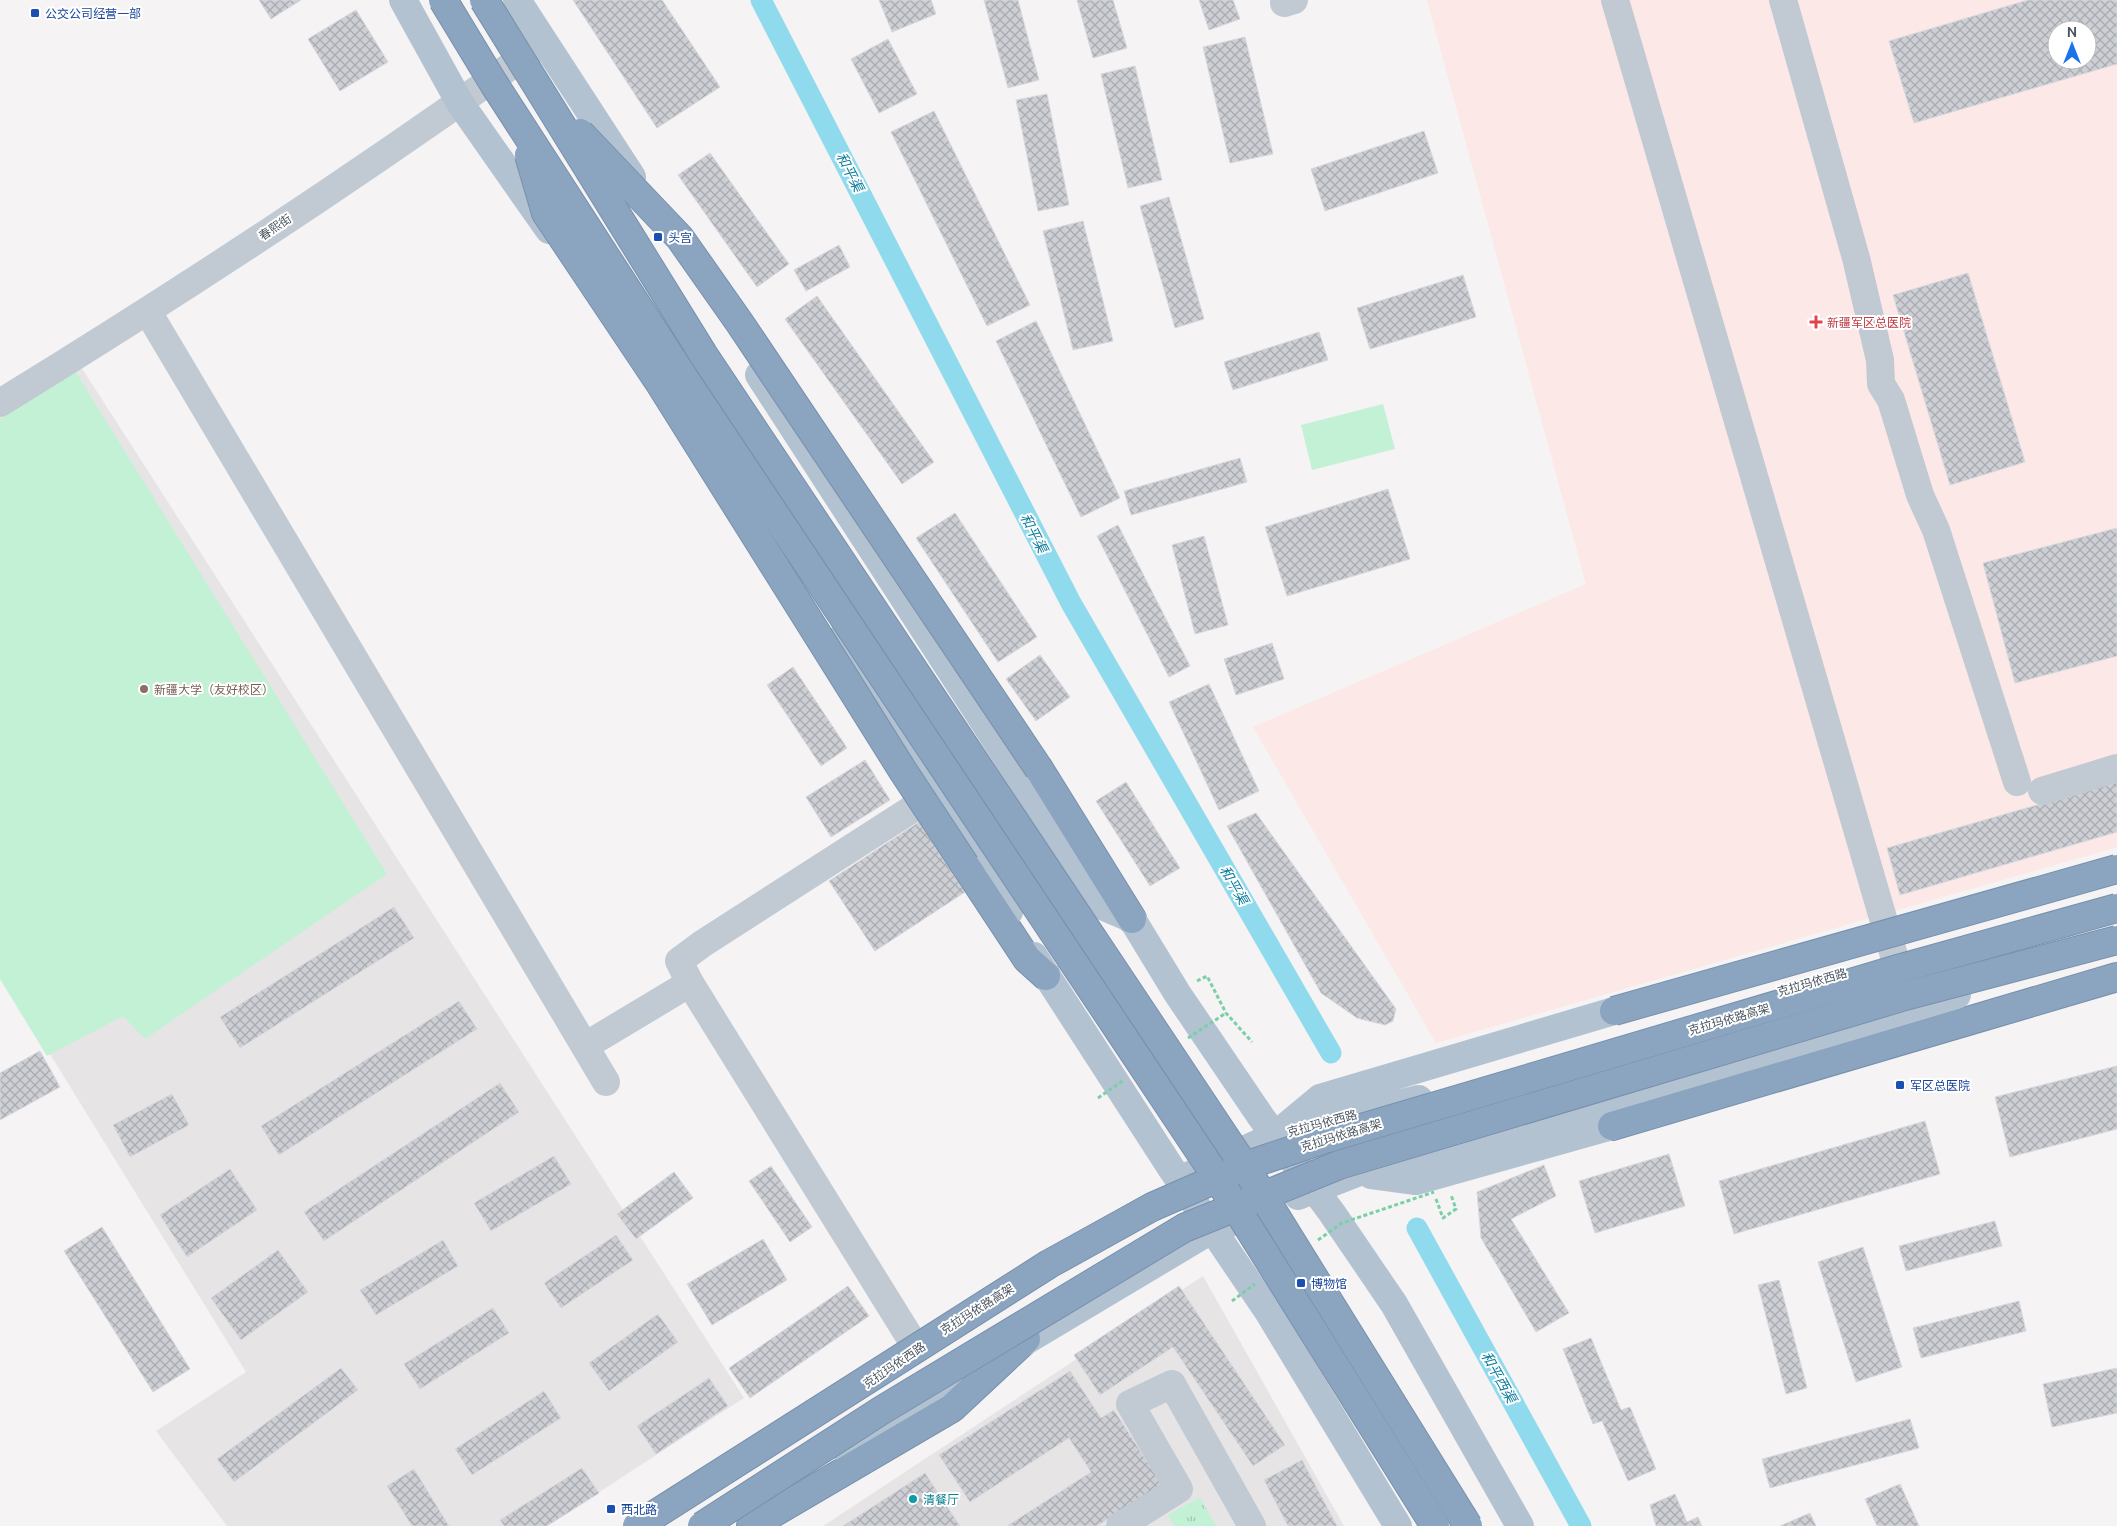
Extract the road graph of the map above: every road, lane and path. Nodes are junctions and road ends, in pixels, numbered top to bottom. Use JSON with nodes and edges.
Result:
{"nodes":[{"id":1,"x":403,"y":0,"type":"edge"},
{"id":2,"x":443,"y":0,"type":"edge"},
{"id":3,"x":484,"y":0,"type":"edge"},
{"id":4,"x":518,"y":0,"type":"edge"},
{"id":5,"x":1615,"y":0,"type":"edge"},
{"id":6,"x":1783,"y":0,"type":"edge"},
{"id":7,"x":544,"y":42,"type":"junction"},
{"id":8,"x":540,"y":90,"type":"junction"},
{"id":9,"x":460,"y":102,"type":"junction"},
{"id":10,"x":520,"y":124,"type":"junction"},
{"id":11,"x":148,"y":312,"type":"junction"},
{"id":12,"x":0,"y":403,"type":"edge"},
{"id":13,"x":2117,"y":768,"type":"edge"},
{"id":14,"x":2017,"y":782,"type":"dead end"},
{"id":15,"x":940,"y":790,"type":"junction"},
{"id":16,"x":2042,"y":791,"type":"dead end"},
{"id":17,"x":2117,"y":869,"type":"edge"},
{"id":18,"x":2117,"y":898,"type":"edge"},
{"id":19,"x":2117,"y":908,"type":"edge"},
{"id":20,"x":1132,"y":919,"type":"junction"},
{"id":21,"x":2117,"y":940,"type":"edge"},
{"id":22,"x":2117,"y":947,"type":"edge"},
{"id":23,"x":1895,"y":959,"type":"junction"},
{"id":24,"x":1046,"y":976,"type":"junction"},
{"id":25,"x":1207,"y":976,"type":"dead end"},
{"id":26,"x":2117,"y":977,"type":"edge"},
{"id":27,"x":690,"y":983,"type":"junction"},
{"id":28,"x":1912,"y":1009,"type":"junction"},
{"id":29,"x":1614,"y":1011,"type":"joint"},
{"id":30,"x":1252,"y":1042,"type":"dead end"},
{"id":31,"x":585,"y":1046,"type":"junction"},
{"id":32,"x":606,"y":1082,"type":"dead end"},
{"id":33,"x":1612,"y":1126,"type":"joint"},
{"id":34,"x":1274,"y":1136,"type":"junction"},
{"id":35,"x":1357,"y":1173,"type":"junction"},
{"id":36,"x":1180,"y":1179,"type":"junction"},
{"id":37,"x":1314,"y":1190,"type":"junction"},
{"id":38,"x":1443,"y":1218,"type":"dead end"},
{"id":39,"x":1213,"y":1229,"type":"junction"},
{"id":40,"x":1310,"y":1245,"type":"dead end"},
{"id":41,"x":1263,"y":1278,"type":"dead end"},
{"id":42,"x":1232,"y":1301,"type":"dead end"},
{"id":43,"x":1026,"y":1340,"type":"junction"},
{"id":44,"x":917,"y":1349,"type":"junction"},
{"id":45,"x":638,"y":1526,"type":"edge"},
{"id":46,"x":702,"y":1526,"type":"edge"},
{"id":47,"x":720,"y":1526,"type":"edge"},
{"id":48,"x":751,"y":1526,"type":"edge"},
{"id":49,"x":1120,"y":1526,"type":"edge"},
{"id":50,"x":1252,"y":1526,"type":"edge"},
{"id":51,"x":1398,"y":1526,"type":"edge"},
{"id":52,"x":1435,"y":1526,"type":"edge"},
{"id":53,"x":1468,"y":1526,"type":"edge"},
{"id":54,"x":1520,"y":1526,"type":"edge"}],
"edges":[{"from":1,"to":9,"type":"main road"},
{"from":2,"to":10,"type":"highway","bridge":true},
{"from":3,"to":8,"type":"highway","bridge":true},
{"from":4,"to":7,"type":"main road"},
{"from":5,"to":23,"type":"street"},
{"from":6,"to":14,"type":"street"},
{"from":7,"to":9,"type":"street","name":"春熙街"},
{"from":7,"to":20,"type":"main road"},
{"from":8,"to":20,"type":"highway","bridge":true},
{"from":8,"to":53,"type":"highway","bridge":true},
{"from":9,"to":11,"type":"street","name":"春熙街"},
{"from":9,"to":15,"type":"main road"},
{"from":10,"to":24,"type":"highway","bridge":true},
{"from":10,"to":52,"type":"highway","bridge":true},
{"from":11,"to":12,"type":"street","name":"春熙街"},
{"from":11,"to":31,"type":"street"},
{"from":13,"to":16,"type":"street"},
{"from":15,"to":24,"type":"main road"},
{"from":15,"to":27,"type":"street"},
{"from":17,"to":29,"type":"highway","bridge":true},
{"from":18,"to":23,"type":"main road","name":"克拉玛依西路"},
{"from":19,"to":45,"type":"highway","name":"克拉玛依路高架","bridge":true},
{"from":20,"to":34,"type":"main road"},
{"from":21,"to":46,"type":"highway","bridge":true},
{"from":22,"to":28,"type":"main road"},
{"from":23,"to":28,"type":"street"},
{"from":23,"to":34,"type":"main road","name":"克拉玛依西路"},
{"from":24,"to":36,"type":"main road"},
{"from":25,"to":30,"type":"path"},
{"from":26,"to":33,"type":"highway"},
{"from":27,"to":31,"type":"street"},
{"from":27,"to":44,"type":"street"},
{"from":28,"to":35,"type":"main road"},
{"from":29,"to":34,"type":"main road"},
{"from":31,"to":32,"type":"street"},
{"from":33,"to":35,"type":"main road"},
{"from":34,"to":36,"type":"main road","name":"克拉玛依西路"},
{"from":34,"to":37,"type":"main road"},
{"from":35,"to":37,"type":"main road"},
{"from":36,"to":39,"type":"main road"},
{"from":36,"to":44,"type":"main road","name":"克拉玛依西路"},
{"from":37,"to":39,"type":"main road"},
{"from":37,"to":54,"type":"main road"},
{"from":38,"to":40,"type":"path","bridge":true},
{"from":39,"to":43,"type":"main road"},
{"from":39,"to":51,"type":"main road"},
{"from":41,"to":42,"type":"path","bridge":true},
{"from":43,"to":47,"type":"main road"},
{"from":43,"to":48,"type":"highway"},
{"from":44,"to":45,"type":"main road","name":"克拉玛依西路"},
{"from":49,"to":50,"type":"street"}]}
